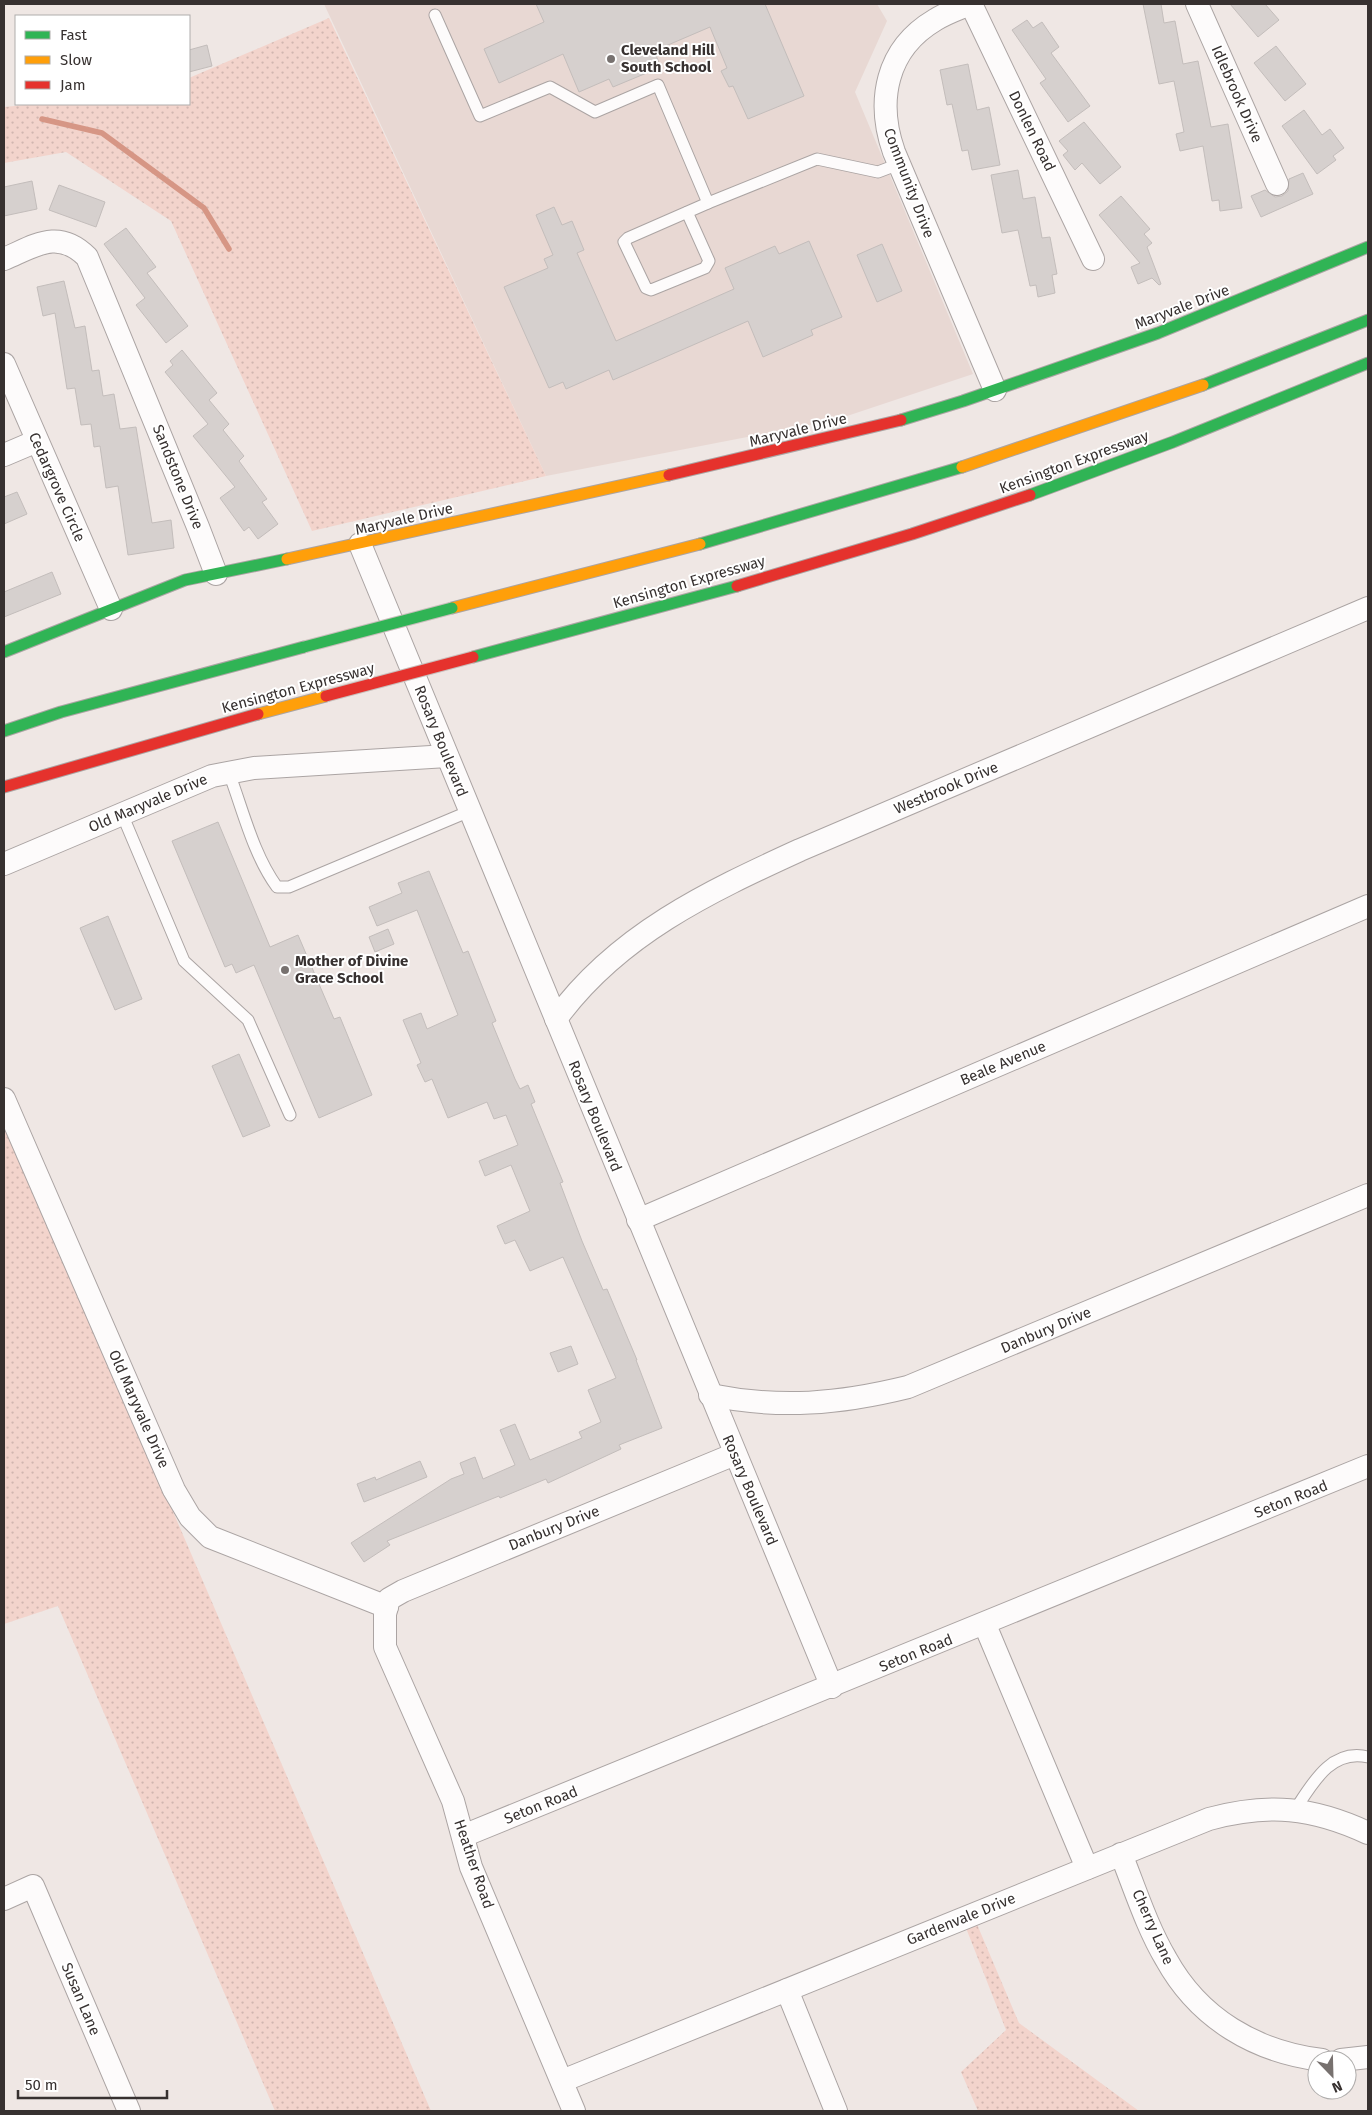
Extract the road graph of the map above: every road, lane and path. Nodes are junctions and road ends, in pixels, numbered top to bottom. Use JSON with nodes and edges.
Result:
{"nodes":[{"id":1,"x":970,"y":4,"type":"edge"},
{"id":2,"x":1197,"y":4,"type":"edge"},
{"id":3,"x":435,"y":15,"type":"dead end"},
{"id":4,"x":899,"y":164,"type":"junction"},
{"id":5,"x":1277,"y":184,"type":"dead end"},
{"id":6,"x":708,"y":203,"type":"junction"},
{"id":7,"x":687,"y":212,"type":"junction"},
{"id":8,"x":1368,"y":246,"type":"edge"},
{"id":9,"x":1093,"y":259,"type":"dead end"},
{"id":10,"x":4,"y":260,"type":"edge"},
{"id":11,"x":1368,"y":320,"type":"edge"},
{"id":12,"x":1368,"y":363,"type":"edge"},
{"id":13,"x":4,"y":364,"type":"edge"},
{"id":14,"x":995,"y":390,"type":"junction"},
{"id":15,"x":38,"y":441,"type":"junction"},
{"id":16,"x":4,"y":455,"type":"edge"},
{"id":17,"x":360,"y":544,"type":"junction"},
{"id":18,"x":216,"y":574,"type":"junction"},
{"id":19,"x":1368,"y":608,"type":"edge"},
{"id":20,"x":110,"y":609,"type":"junction"},
{"id":21,"x":4,"y":652,"type":"edge"},
{"id":22,"x":4,"y":731,"type":"edge"},
{"id":23,"x":447,"y":756,"type":"junction"},
{"id":24,"x":229,"y":773,"type":"junction"},
{"id":25,"x":4,"y":787,"type":"edge"},
{"id":26,"x":470,"y":811,"type":"junction"},
{"id":27,"x":122,"y":814,"type":"junction"},
{"id":28,"x":4,"y":864,"type":"edge"},
{"id":29,"x":1368,"y":906,"type":"edge"},
{"id":30,"x":556,"y":1019,"type":"junction"},
{"id":31,"x":4,"y":1099,"type":"edge"},
{"id":32,"x":290,"y":1115,"type":"dead end"},
{"id":33,"x":1368,"y":1195,"type":"edge"},
{"id":34,"x":638,"y":1220,"type":"junction"},
{"id":35,"x":710,"y":1395,"type":"junction"},
{"id":36,"x":734,"y":1454,"type":"junction"},
{"id":37,"x":1368,"y":1466,"type":"edge"},
{"id":38,"x":386,"y":1611,"type":"junction"},
{"id":39,"x":985,"y":1625,"type":"junction"},
{"id":40,"x":832,"y":1687,"type":"junction"},
{"id":41,"x":1368,"y":1757,"type":"edge"},
{"id":42,"x":1295,"y":1810,"type":"junction"},
{"id":43,"x":1368,"y":1833,"type":"edge"},
{"id":44,"x":463,"y":1836,"type":"junction"},
{"id":45,"x":1120,"y":1854,"type":"junction"},
{"id":46,"x":1087,"y":1868,"type":"junction"},
{"id":47,"x":4,"y":1899,"type":"edge"},
{"id":48,"x":787,"y":1990,"type":"junction"},
{"id":49,"x":1307,"y":2057,"type":"edge"},
{"id":50,"x":562,"y":2081,"type":"junction"},
{"id":51,"x":128,"y":2111,"type":"edge"},
{"id":52,"x":574,"y":2111,"type":"edge"},
{"id":53,"x":836,"y":2111,"type":"edge"}],
"edges":[{"from":1,"to":4,"type":"street","name":"Community Drive"},
{"from":1,"to":9,"type":"street","name":"Donlen Road"},
{"from":2,"to":5,"type":"street","name":"Idlebrook Drive"},
{"from":3,"to":6,"type":"lane"},
{"from":4,"to":6,"type":"lane"},
{"from":4,"to":14,"type":"street","name":"Community Drive"},
{"from":6,"to":7,"type":"lane"},
{"from":7,"to":7,"type":"lane"},
{"from":8,"to":14,"type":"main road","name":"Maryvale Drive"},
{"from":10,"to":18,"type":"street","name":"Sandstone Drive"},
{"from":11,"to":22,"type":"main road","name":"Kensington Expressway","bridge":true},
{"from":12,"to":25,"type":"main road","name":"Kensington Expressway","bridge":true},
{"from":13,"to":15,"type":"street","name":"Cedargrove Circle"},
{"from":14,"to":17,"type":"main road","name":"Maryvale Drive"},
{"from":15,"to":16,"type":"street"},
{"from":15,"to":20,"type":"street","name":"Cedargrove Circle"},
{"from":17,"to":18,"type":"main road","name":"Maryvale Drive"},
{"from":17,"to":23,"type":"street","name":"Rosary Boulevard"},
{"from":18,"to":20,"type":"main road"},
{"from":19,"to":30,"type":"street","name":"Westbrook Drive"},
{"from":20,"to":21,"type":"main road"},
{"from":23,"to":24,"type":"street","name":"Old Maryvale Drive"},
{"from":23,"to":26,"type":"street","name":"Rosary Boulevard"},
{"from":24,"to":26,"type":"lane"},
{"from":24,"to":27,"type":"street","name":"Old Maryvale Drive"},
{"from":26,"to":30,"type":"street","name":"Rosary Boulevard"},
{"from":27,"to":28,"type":"street","name":"Old Maryvale Drive"},
{"from":27,"to":32,"type":"lane"},
{"from":29,"to":34,"type":"street","name":"Beale Avenue"},
{"from":30,"to":34,"type":"street","name":"Rosary Boulevard"},
{"from":31,"to":38,"type":"street","name":"Old Maryvale Drive"},
{"from":33,"to":35,"type":"street","name":"Danbury Drive"},
{"from":34,"to":35,"type":"street","name":"Rosary Boulevard"},
{"from":35,"to":36,"type":"street","name":"Rosary Boulevard"},
{"from":36,"to":38,"type":"street","name":"Danbury Drive"},
{"from":36,"to":40,"type":"street","name":"Rosary Boulevard"},
{"from":37,"to":39,"type":"street","name":"Seton Road"},
{"from":38,"to":44,"type":"street","name":"Heather Road"},
{"from":39,"to":40,"type":"street","name":"Seton Road"},
{"from":39,"to":46,"type":"street"},
{"from":40,"to":44,"type":"street","name":"Seton Road"},
{"from":41,"to":42,"type":"lane"},
{"from":42,"to":43,"type":"street","name":"Gardenvale Drive"},
{"from":42,"to":45,"type":"street","name":"Gardenvale Drive"},
{"from":44,"to":50,"type":"street","name":"Heather Road"},
{"from":45,"to":46,"type":"street","name":"Gardenvale Drive"},
{"from":45,"to":49,"type":"street","name":"Cherry Lane"},
{"from":46,"to":48,"type":"street","name":"Gardenvale Drive"},
{"from":47,"to":51,"type":"street","name":"Susan Lane"},
{"from":48,"to":50,"type":"street","name":"Gardenvale Drive"},
{"from":48,"to":53,"type":"street"},
{"from":50,"to":52,"type":"street","name":"Heather Road"}]}
